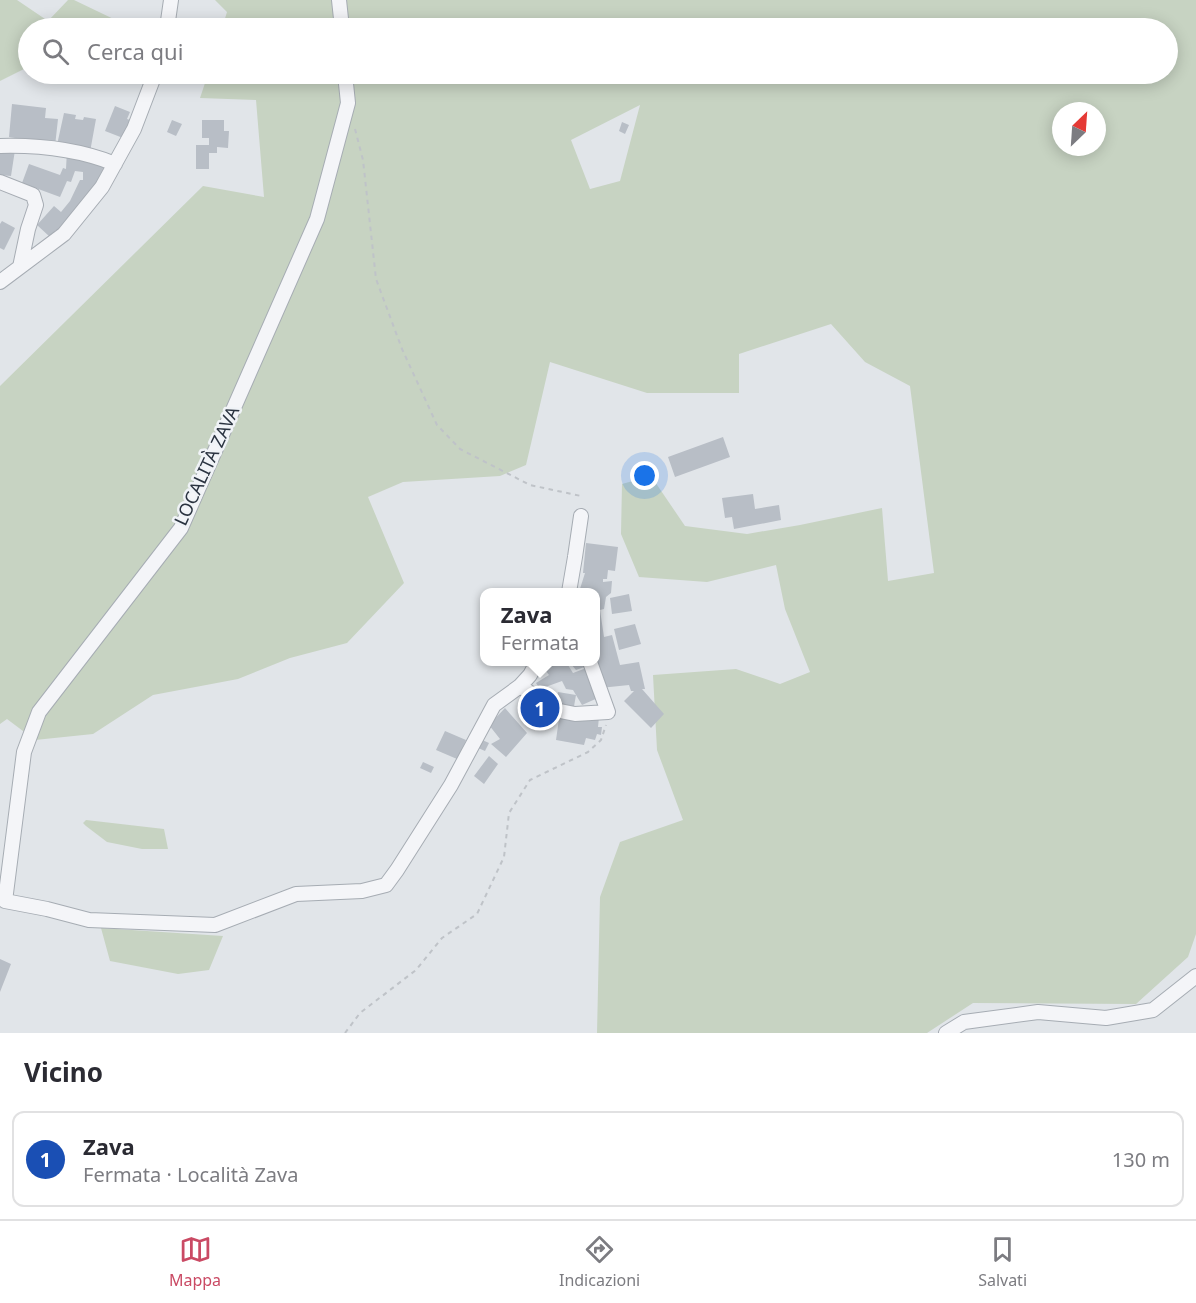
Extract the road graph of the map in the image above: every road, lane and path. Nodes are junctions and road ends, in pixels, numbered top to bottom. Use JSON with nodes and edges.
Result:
{"nodes":[{"id":1,"x":171,"y":0,"type":"edge"},
{"id":2,"x":339,"y":0,"type":"edge"},
{"id":3,"x":168,"y":18,"type":"edge"},
{"id":4,"x":341,"y":18,"type":"edge"},
{"id":5,"x":151,"y":84,"type":"edge"},
{"id":6,"x":346,"y":84,"type":"edge"},
{"id":7,"x":354,"y":126,"type":"dead end"},
{"id":8,"x":0,"y":146,"type":"edge"},
{"id":9,"x":115,"y":164,"type":"junction"},
{"id":10,"x":0,"y":182,"type":"edge"},
{"id":11,"x":20,"y":267,"type":"junction"},
{"id":12,"x":0,"y":282,"type":"edge"},
{"id":13,"x":581,"y":496,"type":"dead end"},
{"id":14,"x":580,"y":516,"type":"dead end"},
{"id":15,"x":569,"y":588,"type":"edge"},
{"id":16,"x":535,"y":666,"type":"edge"},
{"id":17,"x":591,"y":666,"type":"edge"},
{"id":18,"x":520,"y":686,"type":"junction"},
{"id":19,"x":608,"y":712,"type":"junction"},
{"id":20,"x":2,"y":902,"type":"edge"},
{"id":21,"x":1196,"y":976,"type":"edge"},
{"id":22,"x":345,"y":1033,"type":"edge"},
{"id":23,"x":946,"y":1033,"type":"edge"}],
"edges":[{"from":1,"to":3,"type":"street"},
{"from":2,"to":4,"type":"street"},
{"from":5,"to":9,"type":"street"},
{"from":6,"to":20,"type":"street","name":"LOCALITÀ ZAVA"},
{"from":7,"to":13,"type":"path"},
{"from":8,"to":9,"type":"street"},
{"from":9,"to":11,"type":"street"},
{"from":10,"to":11,"type":"street"},
{"from":11,"to":12,"type":"street"},
{"from":14,"to":15,"type":"street"},
{"from":16,"to":18,"type":"street"},
{"from":17,"to":19,"type":"street"},
{"from":18,"to":19,"type":"street"},
{"from":18,"to":20,"type":"street","name":"LOCALITÀ ZAVA"},
{"from":19,"to":22,"type":"path"},
{"from":21,"to":23,"type":"street"}]}
